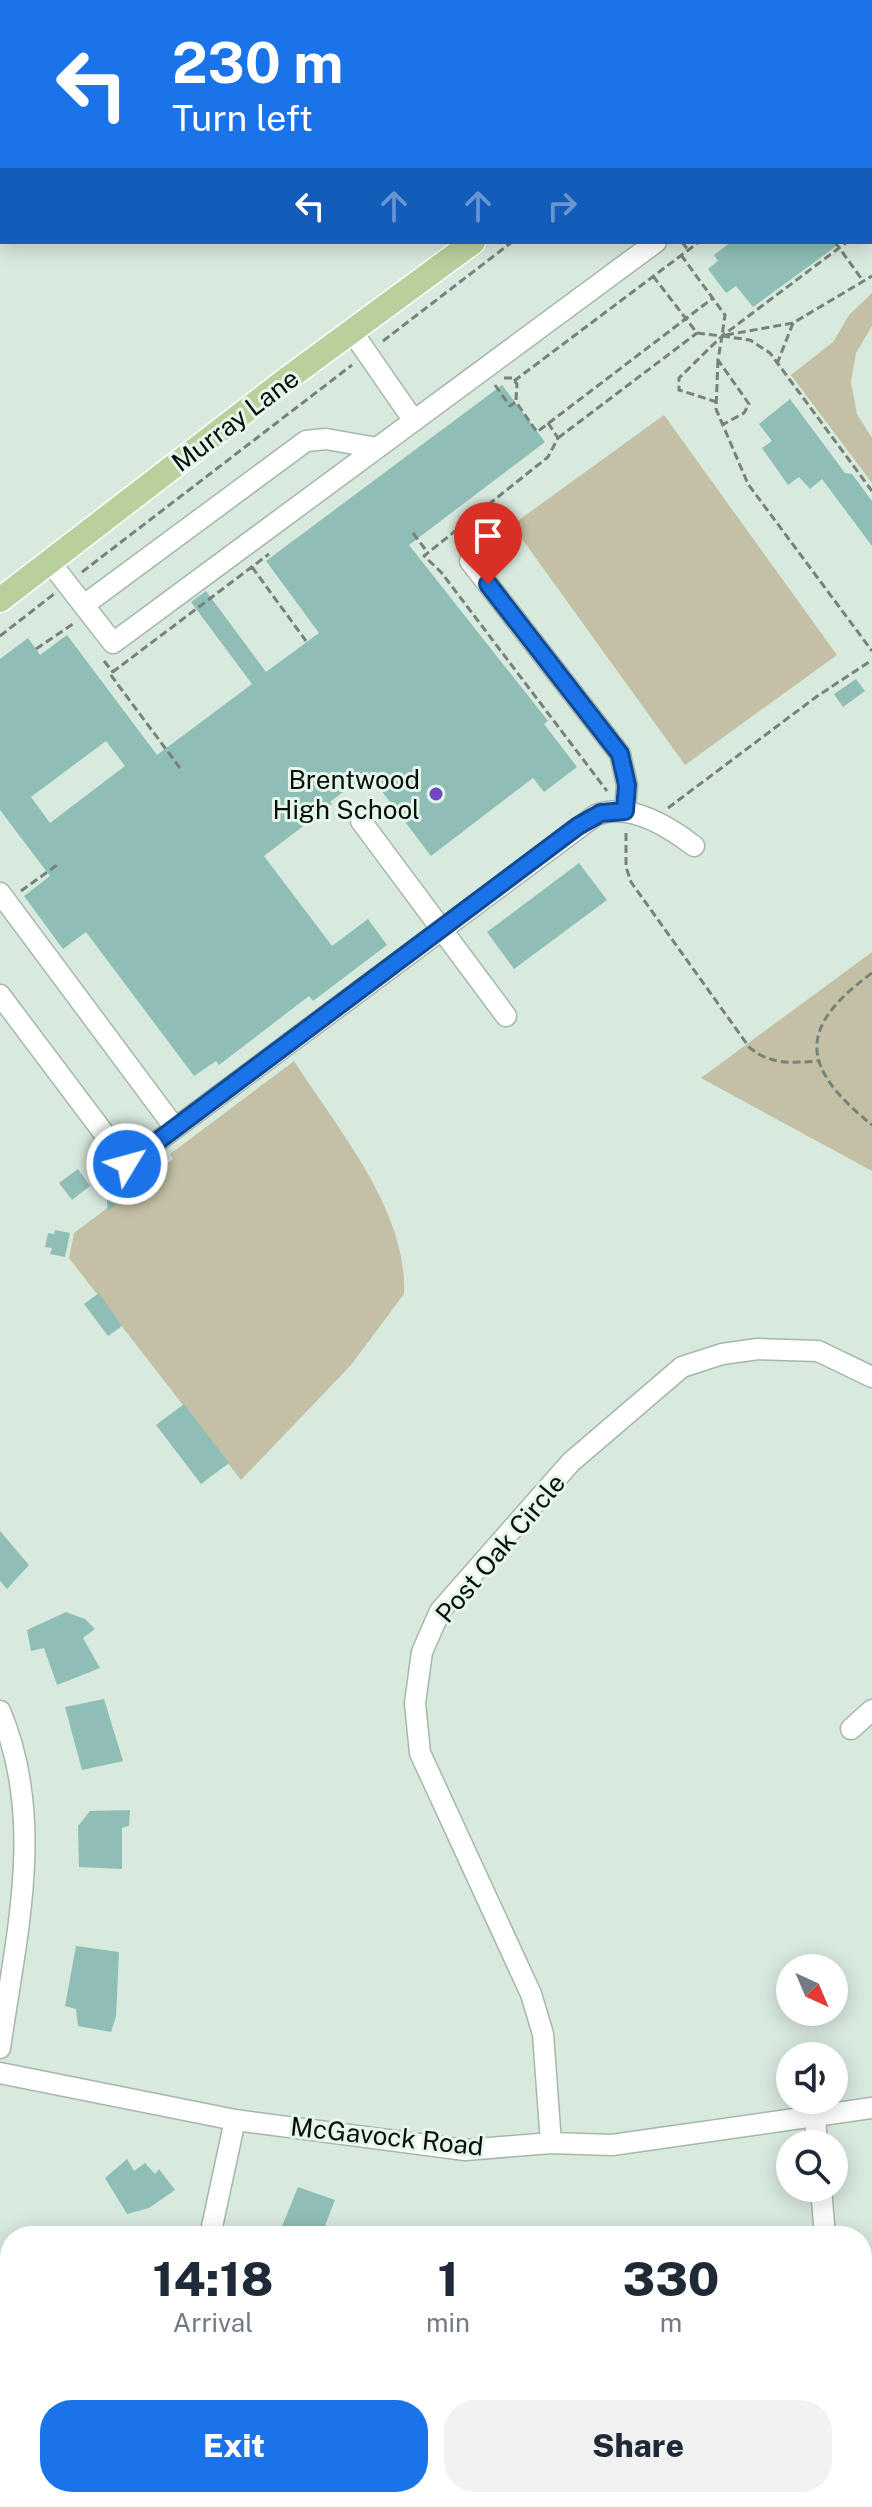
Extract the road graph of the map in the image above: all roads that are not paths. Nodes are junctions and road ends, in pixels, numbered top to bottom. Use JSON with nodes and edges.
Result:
{"nodes":[{"id":1,"x":470,"y":244,"type":"edge"},
{"id":2,"x":653,"y":244,"type":"edge"},
{"id":3,"x":353,"y":333,"type":"junction"},
{"id":4,"x":414,"y":421,"type":"junction"},
{"id":5,"x":377,"y":448,"type":"junction"},
{"id":6,"x":470,"y":561,"type":"dead end"},
{"id":7,"x":50,"y":562,"type":"junction"},
{"id":8,"x":0,"y":600,"type":"edge"},
{"id":9,"x":80,"y":613,"type":"junction"},
{"id":10,"x":626,"y":819,"type":"junction"},
{"id":11,"x":361,"y":821,"type":"dead end"},
{"id":12,"x":694,"y":846,"type":"dead end"},
{"id":13,"x":3,"y":897,"type":"edge"},
{"id":14,"x":442,"y":928,"type":"junction"},
{"id":15,"x":0,"y":995,"type":"edge"},
{"id":16,"x":506,"y":1016,"type":"dead end"},
{"id":17,"x":175,"y":1128,"type":"junction"},
{"id":18,"x":872,"y":1377,"type":"edge"},
{"id":19,"x":872,"y":1710,"type":"edge"},
{"id":20,"x":0,"y":1711,"type":"edge"},
{"id":21,"x":851,"y":1729,"type":"dead end"},
{"id":22,"x":0,"y":2048,"type":"edge"},
{"id":23,"x":0,"y":2073,"type":"edge"},
{"id":24,"x":872,"y":2108,"type":"edge"},
{"id":25,"x":815,"y":2117,"type":"junction"},
{"id":26,"x":235,"y":2120,"type":"junction"},
{"id":27,"x":816,"y":2130,"type":"edge"},
{"id":28,"x":551,"y":2143,"type":"junction"},
{"id":29,"x":822,"y":2202,"type":"edge"},
{"id":30,"x":212,"y":2226,"type":"edge"},
{"id":31,"x":824,"y":2226,"type":"edge"}],
"edges":[{"from":1,"to":3,"type":"main road","name":"Murray Lane"},
{"from":2,"to":4,"type":"street"},
{"from":3,"to":4,"type":"street"},
{"from":3,"to":7,"type":"main road","name":"Murray Lane"},
{"from":4,"to":5,"type":"street"},
{"from":5,"to":9,"type":"street"},
{"from":5,"to":9,"type":"street"},
{"from":6,"to":10,"type":"street"},
{"from":7,"to":8,"type":"main road","name":"Murray Lane"},
{"from":7,"to":9,"type":"street"},
{"from":10,"to":12,"type":"street"},
{"from":10,"to":14,"type":"street"},
{"from":11,"to":14,"type":"street"},
{"from":13,"to":17,"type":"street"},
{"from":14,"to":16,"type":"street"},
{"from":14,"to":17,"type":"street"},
{"from":15,"to":17,"type":"street"},
{"from":18,"to":28,"type":"street","name":"Post Oak Circle"},
{"from":19,"to":21,"type":"street"},
{"from":20,"to":22,"type":"street"},
{"from":23,"to":26,"type":"street","name":"McGavock Road"},
{"from":24,"to":25,"type":"street","name":"McGavock Road"},
{"from":25,"to":27,"type":"street"},
{"from":25,"to":28,"type":"street","name":"McGavock Road"},
{"from":26,"to":28,"type":"street","name":"McGavock Road"},
{"from":26,"to":30,"type":"street"},
{"from":29,"to":31,"type":"street"}]}
